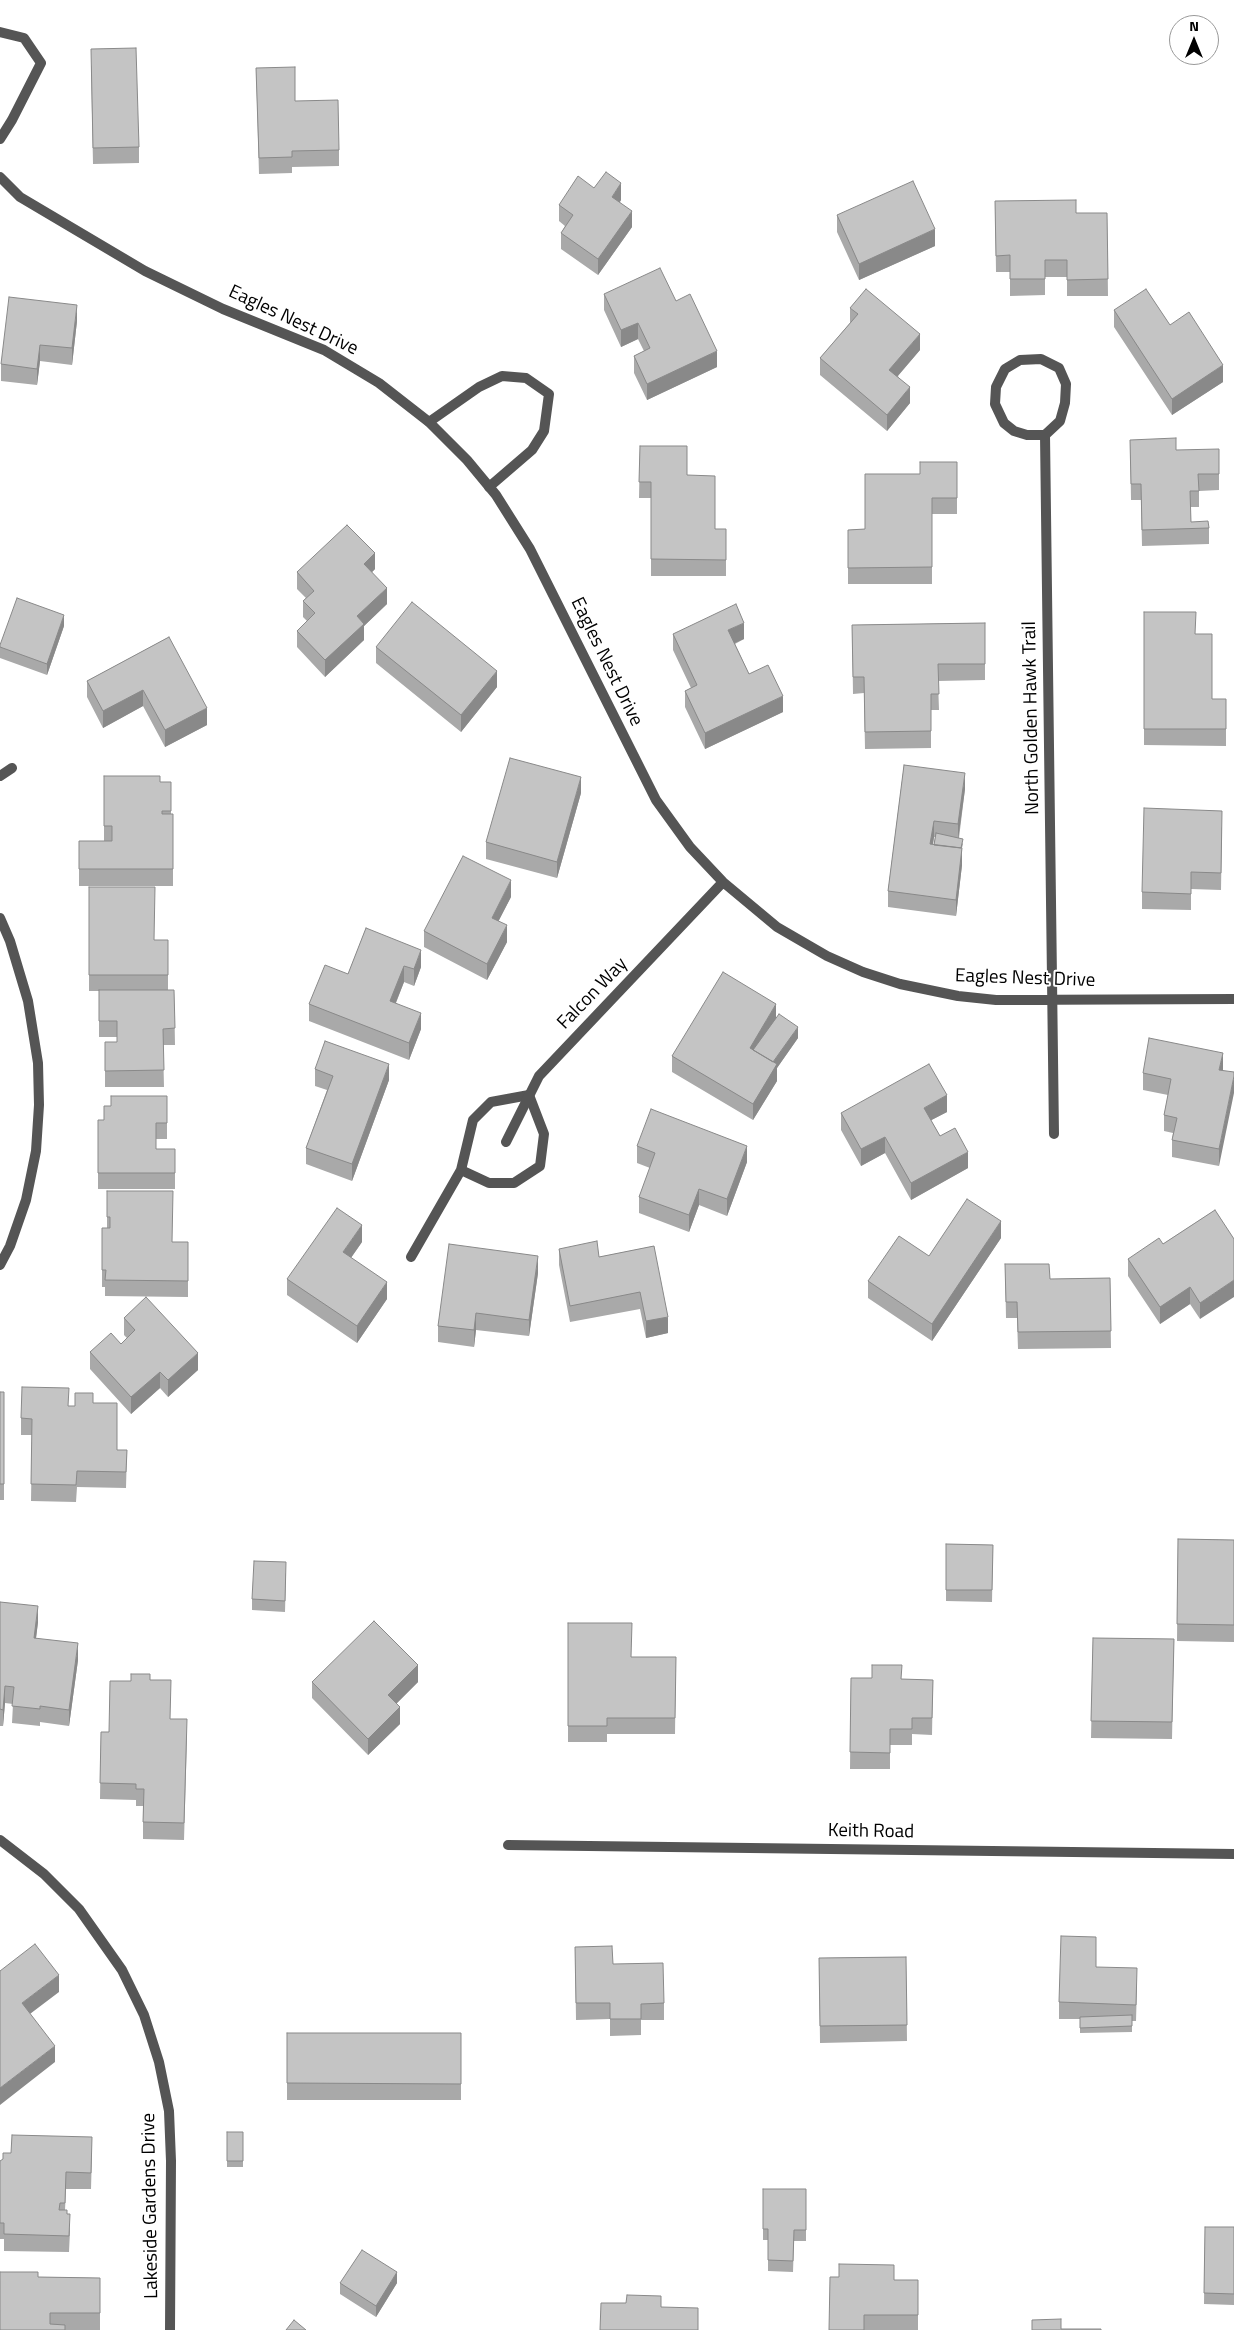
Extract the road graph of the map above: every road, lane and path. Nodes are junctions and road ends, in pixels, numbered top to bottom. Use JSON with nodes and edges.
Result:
{"nodes":[{"id":1,"x":0,"y":32,"type":"edge"},
{"id":2,"x":0,"y":139,"type":"edge"},
{"id":3,"x":0,"y":177,"type":"edge"},
{"id":4,"x":429,"y":422,"type":"junction"},
{"id":5,"x":1045,"y":435,"type":"junction"},
{"id":6,"x":489,"y":487,"type":"junction"},
{"id":7,"x":12,"y":768,"type":"dead end"},
{"id":8,"x":0,"y":776,"type":"edge"},
{"id":9,"x":722,"y":882,"type":"junction"},
{"id":10,"x":0,"y":918,"type":"edge"},
{"id":11,"x":1234,"y":999,"type":"edge"},
{"id":12,"x":1054,"y":1000,"type":"junction"},
{"id":13,"x":529,"y":1095,"type":"junction"},
{"id":14,"x":1054,"y":1134,"type":"dead end"},
{"id":15,"x":506,"y":1142,"type":"dead end"},
{"id":16,"x":462,"y":1170,"type":"junction"},
{"id":17,"x":412,"y":1257,"type":"dead end"},
{"id":18,"x":0,"y":1265,"type":"edge"},
{"id":19,"x":0,"y":1840,"type":"edge"},
{"id":20,"x":508,"y":1845,"type":"dead end"},
{"id":21,"x":1234,"y":1854,"type":"edge"},
{"id":22,"x":170,"y":2330,"type":"edge"}],
"edges":[{"from":1,"to":2,"type":"street"},
{"from":3,"to":4,"type":"street","name":"Eagles Nest Drive"},
{"from":4,"to":6,"type":"street","name":"Eagles Nest Drive"},
{"from":4,"to":6,"type":"street"},
{"from":5,"to":5,"type":"street"},
{"from":5,"to":12,"type":"street","name":"North Golden Hawk Trail"},
{"from":6,"to":9,"type":"street","name":"Eagles Nest Drive"},
{"from":7,"to":8,"type":"street"},
{"from":9,"to":12,"type":"street","name":"Eagles Nest Drive"},
{"from":9,"to":13,"type":"street","name":"Falcon Way"},
{"from":10,"to":18,"type":"street"},
{"from":11,"to":12,"type":"street","name":"Eagles Nest Drive"},
{"from":12,"to":14,"type":"street","name":"North Golden Hawk Trail"},
{"from":13,"to":15,"type":"street","name":"Falcon Way"},
{"from":13,"to":16,"type":"street"},
{"from":13,"to":16,"type":"street"},
{"from":16,"to":17,"type":"street"},
{"from":19,"to":22,"type":"street","name":"Lakeside Gardens Drive"},
{"from":20,"to":21,"type":"street","name":"Keith Road"}]}
